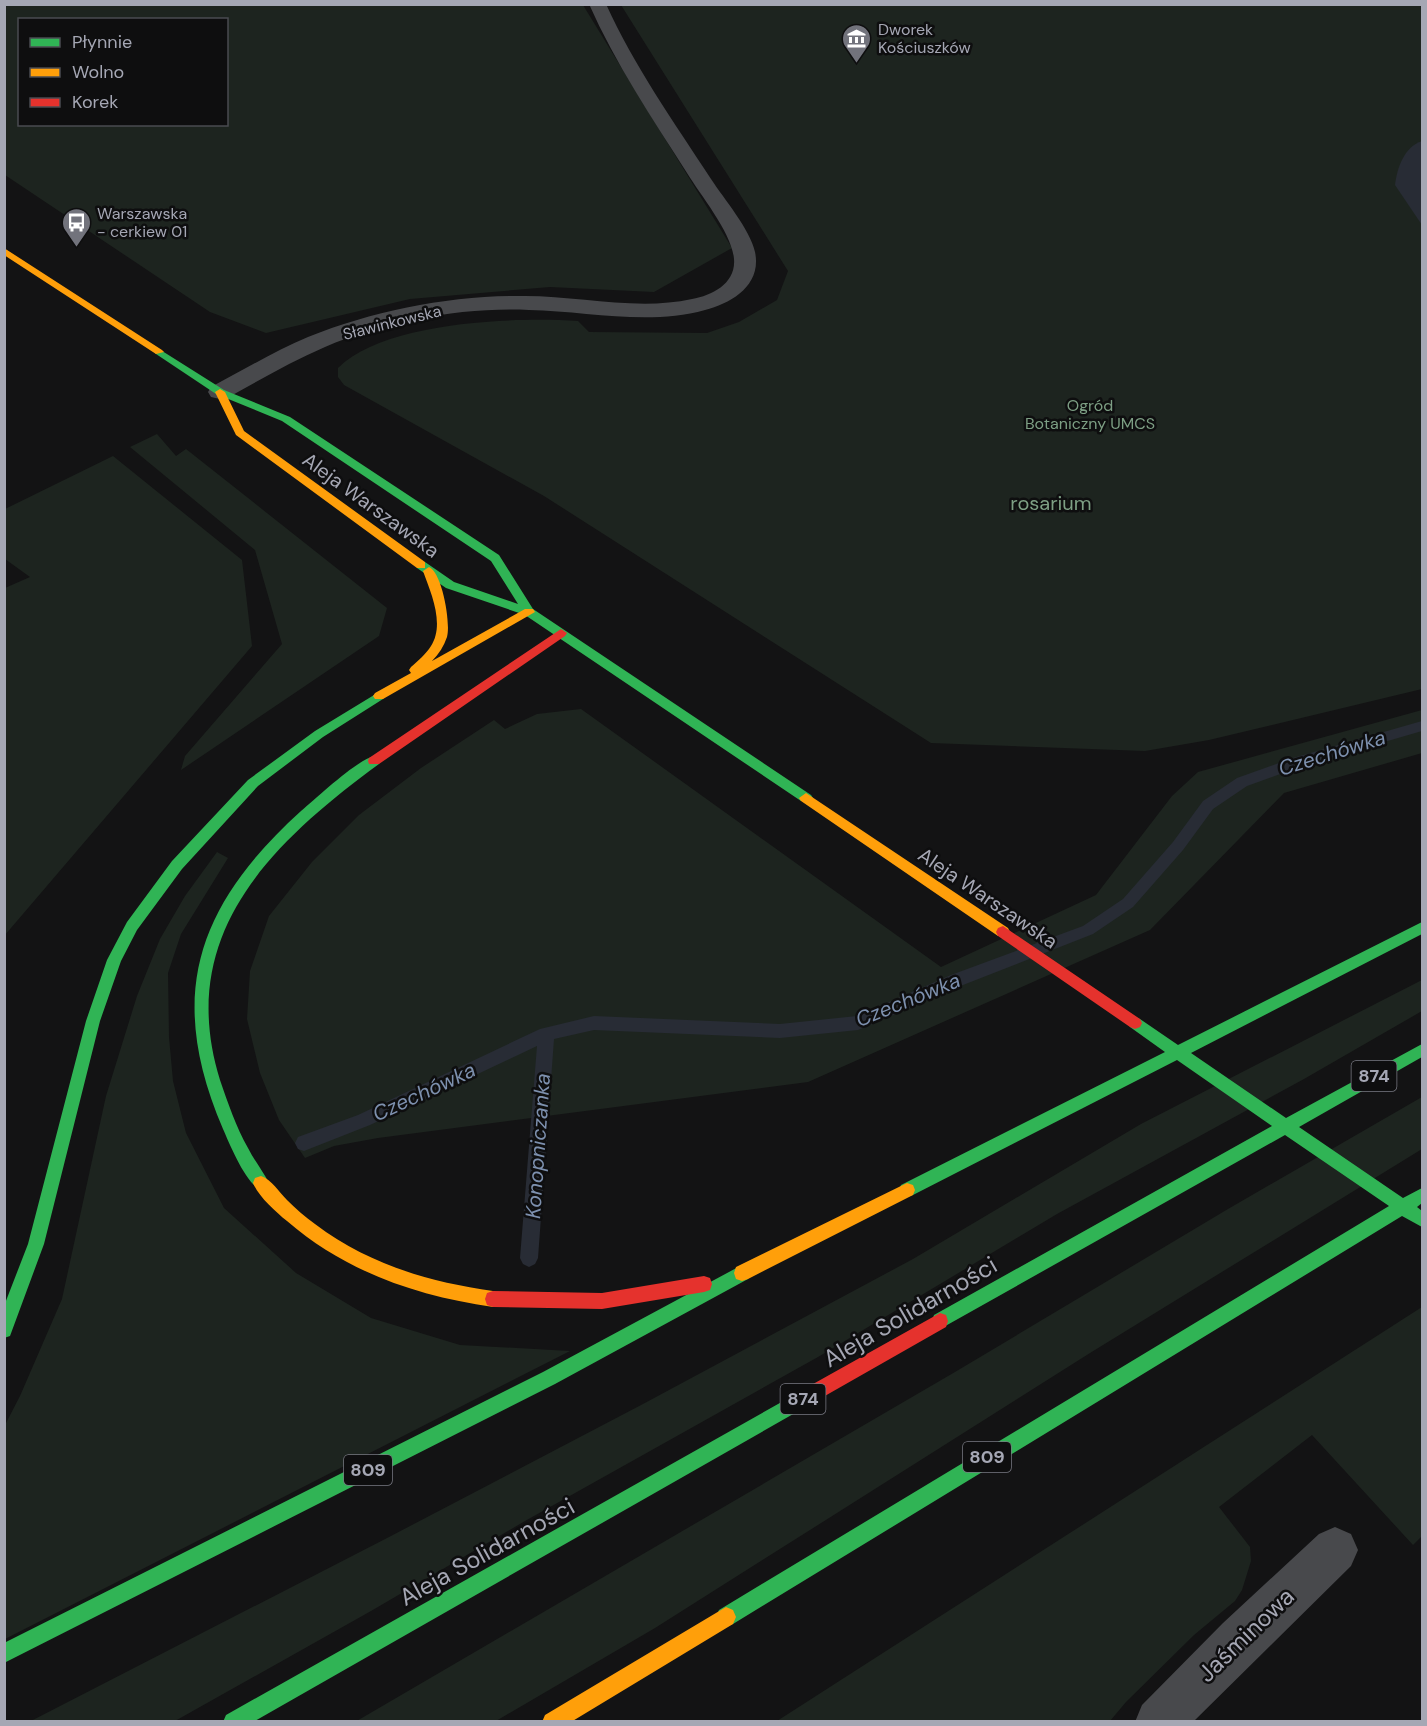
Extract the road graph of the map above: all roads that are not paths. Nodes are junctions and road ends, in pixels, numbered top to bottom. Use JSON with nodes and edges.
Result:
{"nodes":[{"id":1,"x":597,"y":4,"type":"edge"},
{"id":2,"x":4,"y":251,"type":"edge"},
{"id":3,"x":220,"y":392,"type":"junction"},
{"id":4,"x":429,"y":571,"type":"junction"},
{"id":5,"x":529,"y":612,"type":"junction"},
{"id":6,"x":561,"y":633,"type":"junction"},
{"id":7,"x":410,"y":675,"type":"junction"},
{"id":8,"x":1422,"y":928,"type":"edge"},
{"id":9,"x":1422,"y":1050,"type":"edge"},
{"id":10,"x":1422,"y":1195,"type":"edge"},
{"id":11,"x":1422,"y":1220,"type":"edge"},
{"id":12,"x":729,"y":1280,"type":"junction"},
{"id":13,"x":4,"y":1330,"type":"edge"},
{"id":14,"x":1335,"y":1550,"type":"dead end"},
{"id":15,"x":4,"y":1654,"type":"edge"},
{"id":16,"x":232,"y":1722,"type":"edge"},
{"id":17,"x":552,"y":1722,"type":"edge"},
{"id":18,"x":1159,"y":1722,"type":"edge"}],
"edges":[{"from":1,"to":3,"type":"street","name":"Sławinkowska"},
{"from":2,"to":3,"type":"main road","name":"Aleja Warszawska"},
{"from":3,"to":4,"type":"main road","name":"Aleja Warszawska"},
{"from":3,"to":5,"type":"main road","name":"Aleja Warszawska"},
{"from":4,"to":5,"type":"main road","name":"Aleja Warszawska"},
{"from":4,"to":7,"type":"main road"},
{"from":5,"to":6,"type":"main road","name":"Aleja Warszawska"},
{"from":5,"to":7,"type":"main road"},
{"from":6,"to":11,"type":"main road","name":"Aleja Warszawska"},
{"from":6,"to":12,"type":"main road"},
{"from":7,"to":13,"type":"main road"},
{"from":8,"to":12,"type":"main road"},
{"from":9,"to":16,"type":"main road","name":"Aleja Solidarności","number":"874"},
{"from":10,"to":17,"type":"main road","number":"809"},
{"from":12,"to":15,"type":"main road","number":"809"},
{"from":14,"to":18,"type":"street","name":"Jaśminowa"}]}
